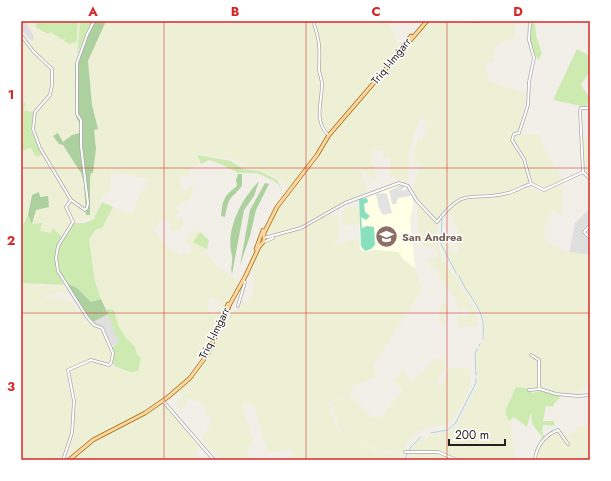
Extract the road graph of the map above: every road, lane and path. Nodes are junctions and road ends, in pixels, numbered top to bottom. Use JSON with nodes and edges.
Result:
{"nodes":[{"id":1,"x":94,"y":21,"type":"edge"},
{"id":2,"x":313,"y":21,"type":"edge"},
{"id":3,"x":426,"y":21,"type":"edge"},
{"id":4,"x":472,"y":21,"type":"edge"},
{"id":5,"x":478,"y":21,"type":"edge"},
{"id":6,"x":530,"y":21,"type":"edge"},
{"id":7,"x":21,"y":34,"type":"edge"},
{"id":8,"x":590,"y":108,"type":"edge"},
{"id":9,"x":327,"y":134,"type":"junction"},
{"id":10,"x":583,"y":172,"type":"junction"},
{"id":11,"x":590,"y":179,"type":"edge"},
{"id":12,"x":531,"y":184,"type":"junction"},
{"id":13,"x":70,"y":201,"type":"junction"},
{"id":14,"x":590,"y":225,"type":"edge"},
{"id":15,"x":276,"y":236,"type":"junction"},
{"id":16,"x":590,"y":238,"type":"edge"},
{"id":17,"x":263,"y":239,"type":"junction"},
{"id":18,"x":244,"y":280,"type":"junction"},
{"id":19,"x":238,"y":306,"type":"dead end"},
{"id":20,"x":531,"y":355,"type":"dead end"},
{"id":21,"x":540,"y":389,"type":"junction"},
{"id":22,"x":529,"y":390,"type":"dead end"},
{"id":23,"x":590,"y":395,"type":"edge"},
{"id":24,"x":163,"y":401,"type":"junction"},
{"id":25,"x":568,"y":444,"type":"dead end"},
{"id":26,"x":405,"y":452,"type":"dead end"},
{"id":27,"x":63,"y":460,"type":"edge"},
{"id":28,"x":68,"y":460,"type":"edge"},
{"id":29,"x":214,"y":460,"type":"edge"},
{"id":30,"x":457,"y":460,"type":"edge"},
{"id":31,"x":535,"y":460,"type":"edge"}],
"edges":[{"from":1,"to":13,"type":"street"},
{"from":2,"to":9,"type":"street"},
{"from":3,"to":9,"type":"main road","name":"Triq l-Imġarr"},
{"from":3,"to":17,"type":"main road","name":"Triq l-Imġarr"},
{"from":4,"to":5,"type":"street"},
{"from":6,"to":12,"type":"street"},
{"from":7,"to":13,"type":"street"},
{"from":8,"to":10,"type":"street"},
{"from":9,"to":17,"type":"main road","name":"Triq l-Imġarr"},
{"from":10,"to":11,"type":"street"},
{"from":10,"to":12,"type":"street"},
{"from":12,"to":15,"type":"street"},
{"from":13,"to":27,"type":"street"},
{"from":14,"to":16,"type":"street"},
{"from":15,"to":17,"type":"street"},
{"from":15,"to":17,"type":"street"},
{"from":17,"to":18,"type":"main road","name":"Triq l-Imġarr"},
{"from":17,"to":28,"type":"main road","name":"Triq l-Imġarr"},
{"from":18,"to":19,"type":"street"},
{"from":18,"to":24,"type":"main road","name":"Triq l-Imġarr"},
{"from":20,"to":21,"type":"street"},
{"from":21,"to":22,"type":"street"},
{"from":21,"to":23,"type":"street"},
{"from":24,"to":28,"type":"main road","name":"Triq l-Imġarr"},
{"from":24,"to":29,"type":"street"},
{"from":25,"to":31,"type":"street"},
{"from":26,"to":30,"type":"street"}]}
